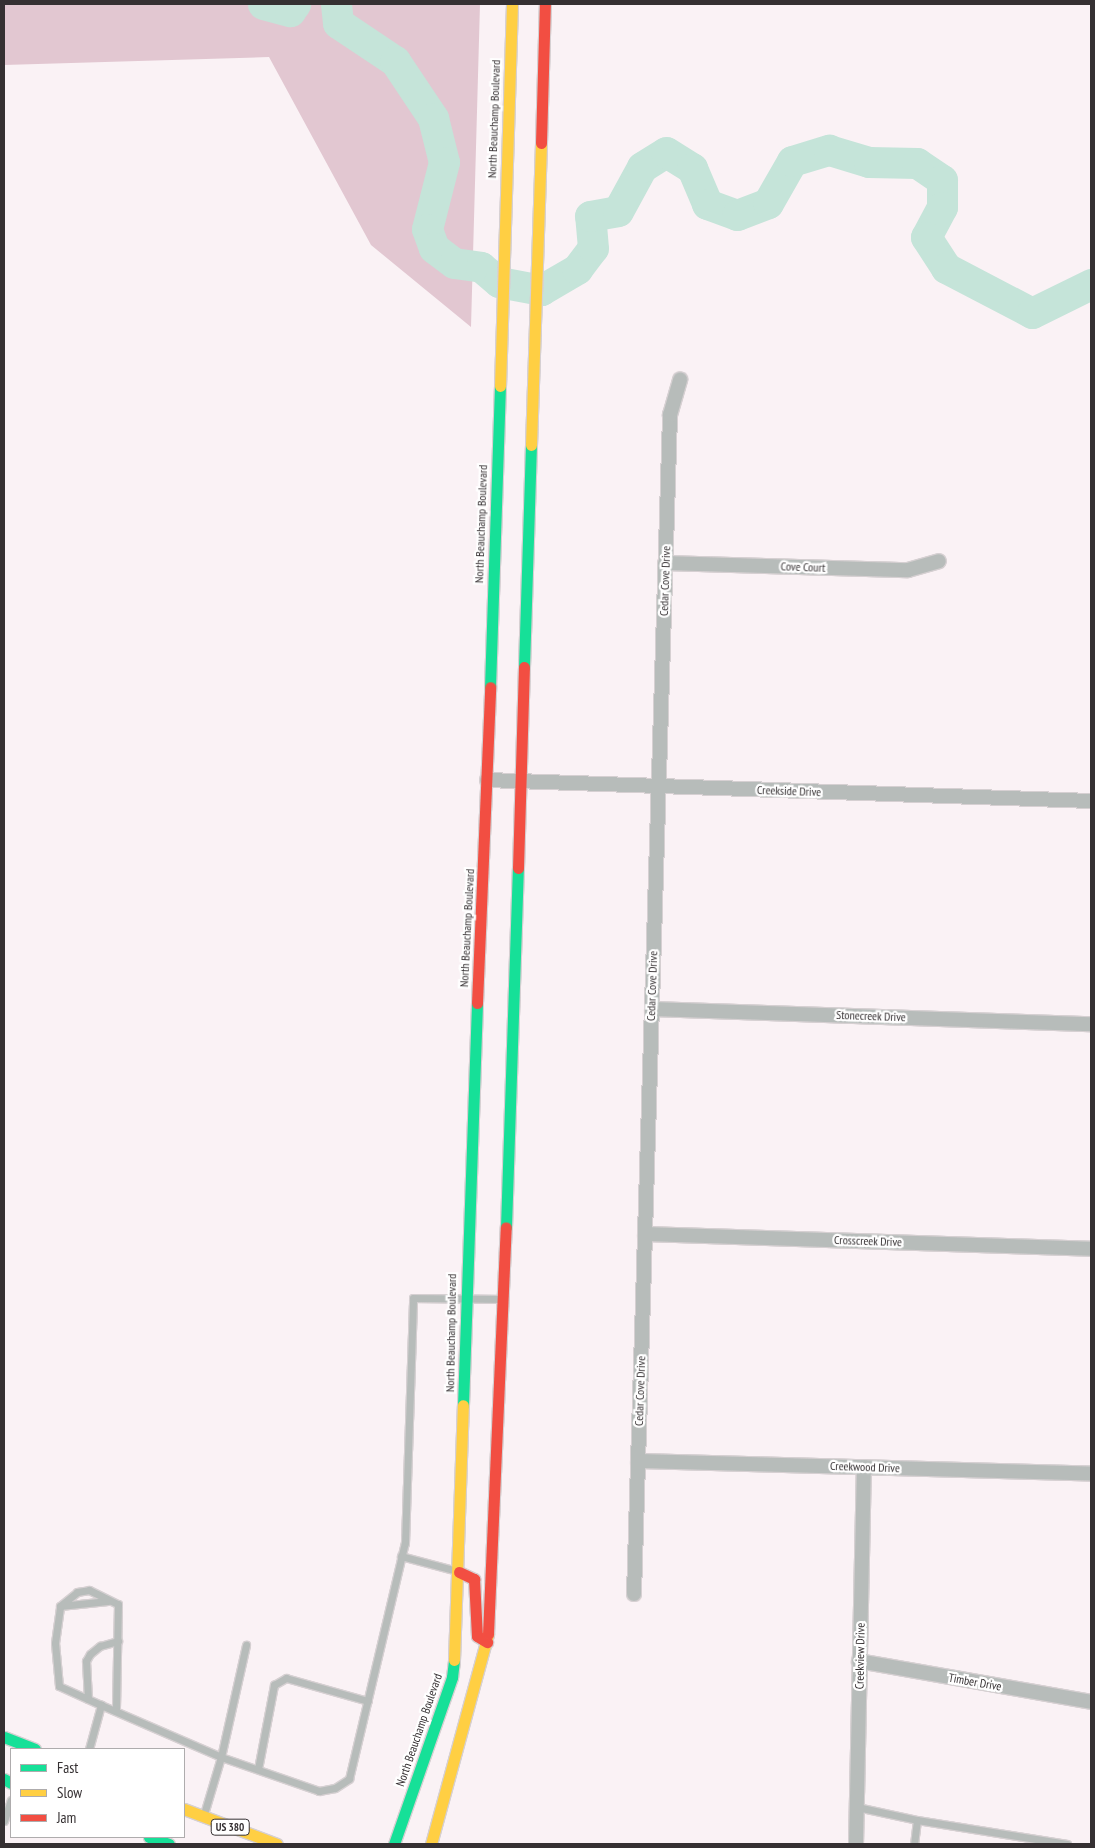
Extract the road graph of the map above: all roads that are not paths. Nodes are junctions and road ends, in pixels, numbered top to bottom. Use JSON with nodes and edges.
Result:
{"nodes":[{"id":1,"x":512,"y":4,"type":"edge"},
{"id":2,"x":545,"y":4,"type":"edge"},
{"id":3,"x":680,"y":379,"type":"dead end"},
{"id":4,"x":939,"y":561,"type":"dead end"},
{"id":5,"x":665,"y":563,"type":"junction"},
{"id":6,"x":487,"y":780,"type":"junction"},
{"id":7,"x":522,"y":782,"type":"junction"},
{"id":8,"x":659,"y":787,"type":"junction"},
{"id":9,"x":1091,"y":801,"type":"edge"},
{"id":10,"x":652,"y":1008,"type":"junction"},
{"id":11,"x":1091,"y":1024,"type":"edge"},
{"id":12,"x":645,"y":1234,"type":"junction"},
{"id":13,"x":1091,"y":1249,"type":"edge"},
{"id":14,"x":466,"y":1298,"type":"junction"},
{"id":15,"x":504,"y":1299,"type":"junction"},
{"id":16,"x":638,"y":1461,"type":"junction"},
{"id":17,"x":864,"y":1467,"type":"junction"},
{"id":18,"x":1091,"y":1474,"type":"edge"},
{"id":19,"x":402,"y":1556,"type":"junction"},
{"id":20,"x":459,"y":1572,"type":"junction"},
{"id":21,"x":634,"y":1594,"type":"dead end"},
{"id":22,"x":108,"y":1601,"type":"junction"},
{"id":23,"x":60,"y":1606,"type":"junction"},
{"id":24,"x":118,"y":1641,"type":"junction"},
{"id":25,"x":488,"y":1643,"type":"junction"},
{"id":26,"x":246,"y":1645,"type":"dead end"},
{"id":27,"x":860,"y":1661,"type":"junction"},
{"id":28,"x":88,"y":1699,"type":"junction"},
{"id":29,"x":368,"y":1701,"type":"junction"},
{"id":30,"x":1091,"y":1702,"type":"edge"},
{"id":31,"x":101,"y":1705,"type":"junction"},
{"id":32,"x":116,"y":1711,"type":"junction"},
{"id":33,"x":4,"y":1737,"type":"edge"},
{"id":34,"x":32,"y":1748,"type":"edge"},
{"id":35,"x":89,"y":1748,"type":"edge"},
{"id":36,"x":221,"y":1757,"type":"junction"},
{"id":37,"x":258,"y":1769,"type":"junction"},
{"id":38,"x":10,"y":1803,"type":"edge"},
{"id":39,"x":857,"y":1807,"type":"junction"},
{"id":40,"x":185,"y":1809,"type":"edge"},
{"id":41,"x":203,"y":1816,"type":"junction"},
{"id":42,"x":917,"y":1820,"type":"junction"},
{"id":43,"x":4,"y":1821,"type":"edge"},
{"id":44,"x":153,"y":1838,"type":"edge"},
{"id":45,"x":169,"y":1844,"type":"edge"},
{"id":46,"x":277,"y":1844,"type":"edge"},
{"id":47,"x":394,"y":1844,"type":"edge"},
{"id":48,"x":431,"y":1844,"type":"edge"},
{"id":49,"x":856,"y":1844,"type":"edge"},
{"id":50,"x":914,"y":1844,"type":"edge"},
{"id":51,"x":1067,"y":1844,"type":"edge"}],
"edges":[{"from":1,"to":6,"type":"main road","name":"North Beauchamp Boulevard"},
{"from":2,"to":7,"type":"main road"},
{"from":3,"to":5,"type":"street","name":"Cedar Cove Drive"},
{"from":4,"to":5,"type":"street","name":"Cove Court"},
{"from":5,"to":8,"type":"street","name":"Cedar Cove Drive"},
{"from":6,"to":7,"type":"street","name":"Creekside Drive"},
{"from":6,"to":14,"type":"main road","name":"North Beauchamp Boulevard"},
{"from":7,"to":8,"type":"street","name":"Creekside Drive"},
{"from":7,"to":15,"type":"main road"},
{"from":8,"to":9,"type":"street","name":"Creekside Drive"},
{"from":8,"to":10,"type":"street","name":"Cedar Cove Drive"},
{"from":10,"to":11,"type":"street","name":"Stonecreek Drive"},
{"from":10,"to":12,"type":"street","name":"Cedar Cove Drive"},
{"from":12,"to":13,"type":"street","name":"Crosscreek Drive"},
{"from":12,"to":16,"type":"street","name":"Cedar Cove Drive"},
{"from":14,"to":15,"type":"lane"},
{"from":14,"to":19,"type":"lane"},
{"from":14,"to":20,"type":"main road","name":"North Beauchamp Boulevard"},
{"from":15,"to":25,"type":"main road"},
{"from":16,"to":17,"type":"street","name":"Creekwood Drive"},
{"from":16,"to":21,"type":"street","name":"Cedar Cove Drive"},
{"from":17,"to":18,"type":"street","name":"Creekwood Drive"},
{"from":17,"to":27,"type":"street","name":"Creekview Drive"},
{"from":19,"to":20,"type":"lane"},
{"from":19,"to":29,"type":"lane"},
{"from":20,"to":25,"type":"main road"},
{"from":20,"to":47,"type":"main road","name":"North Beauchamp Boulevard"},
{"from":22,"to":23,"type":"lane"},
{"from":22,"to":23,"type":"lane"},
{"from":22,"to":24,"type":"lane"},
{"from":23,"to":28,"type":"lane"},
{"from":24,"to":28,"type":"lane"},
{"from":24,"to":32,"type":"lane"},
{"from":25,"to":48,"type":"main road"},
{"from":26,"to":36,"type":"lane"},
{"from":27,"to":30,"type":"street","name":"Timber Drive"},
{"from":27,"to":39,"type":"street","name":"Creekview Drive"},
{"from":28,"to":31,"type":"lane"},
{"from":29,"to":37,"type":"lane"},
{"from":29,"to":37,"type":"lane"},
{"from":31,"to":32,"type":"lane"},
{"from":31,"to":35,"type":"lane"},
{"from":32,"to":36,"type":"lane"},
{"from":33,"to":34,"type":"main road"},
{"from":36,"to":37,"type":"lane"},
{"from":36,"to":41,"type":"lane"},
{"from":38,"to":43,"type":"lane"},
{"from":39,"to":42,"type":"lane"},
{"from":39,"to":49,"type":"street","name":"Creekview Drive"},
{"from":40,"to":41,"type":"main road","number":"US 380"},
{"from":41,"to":46,"type":"main road","number":"US 380"},
{"from":42,"to":50,"type":"lane"},
{"from":42,"to":51,"type":"lane"},
{"from":44,"to":45,"type":"main road"}]}
